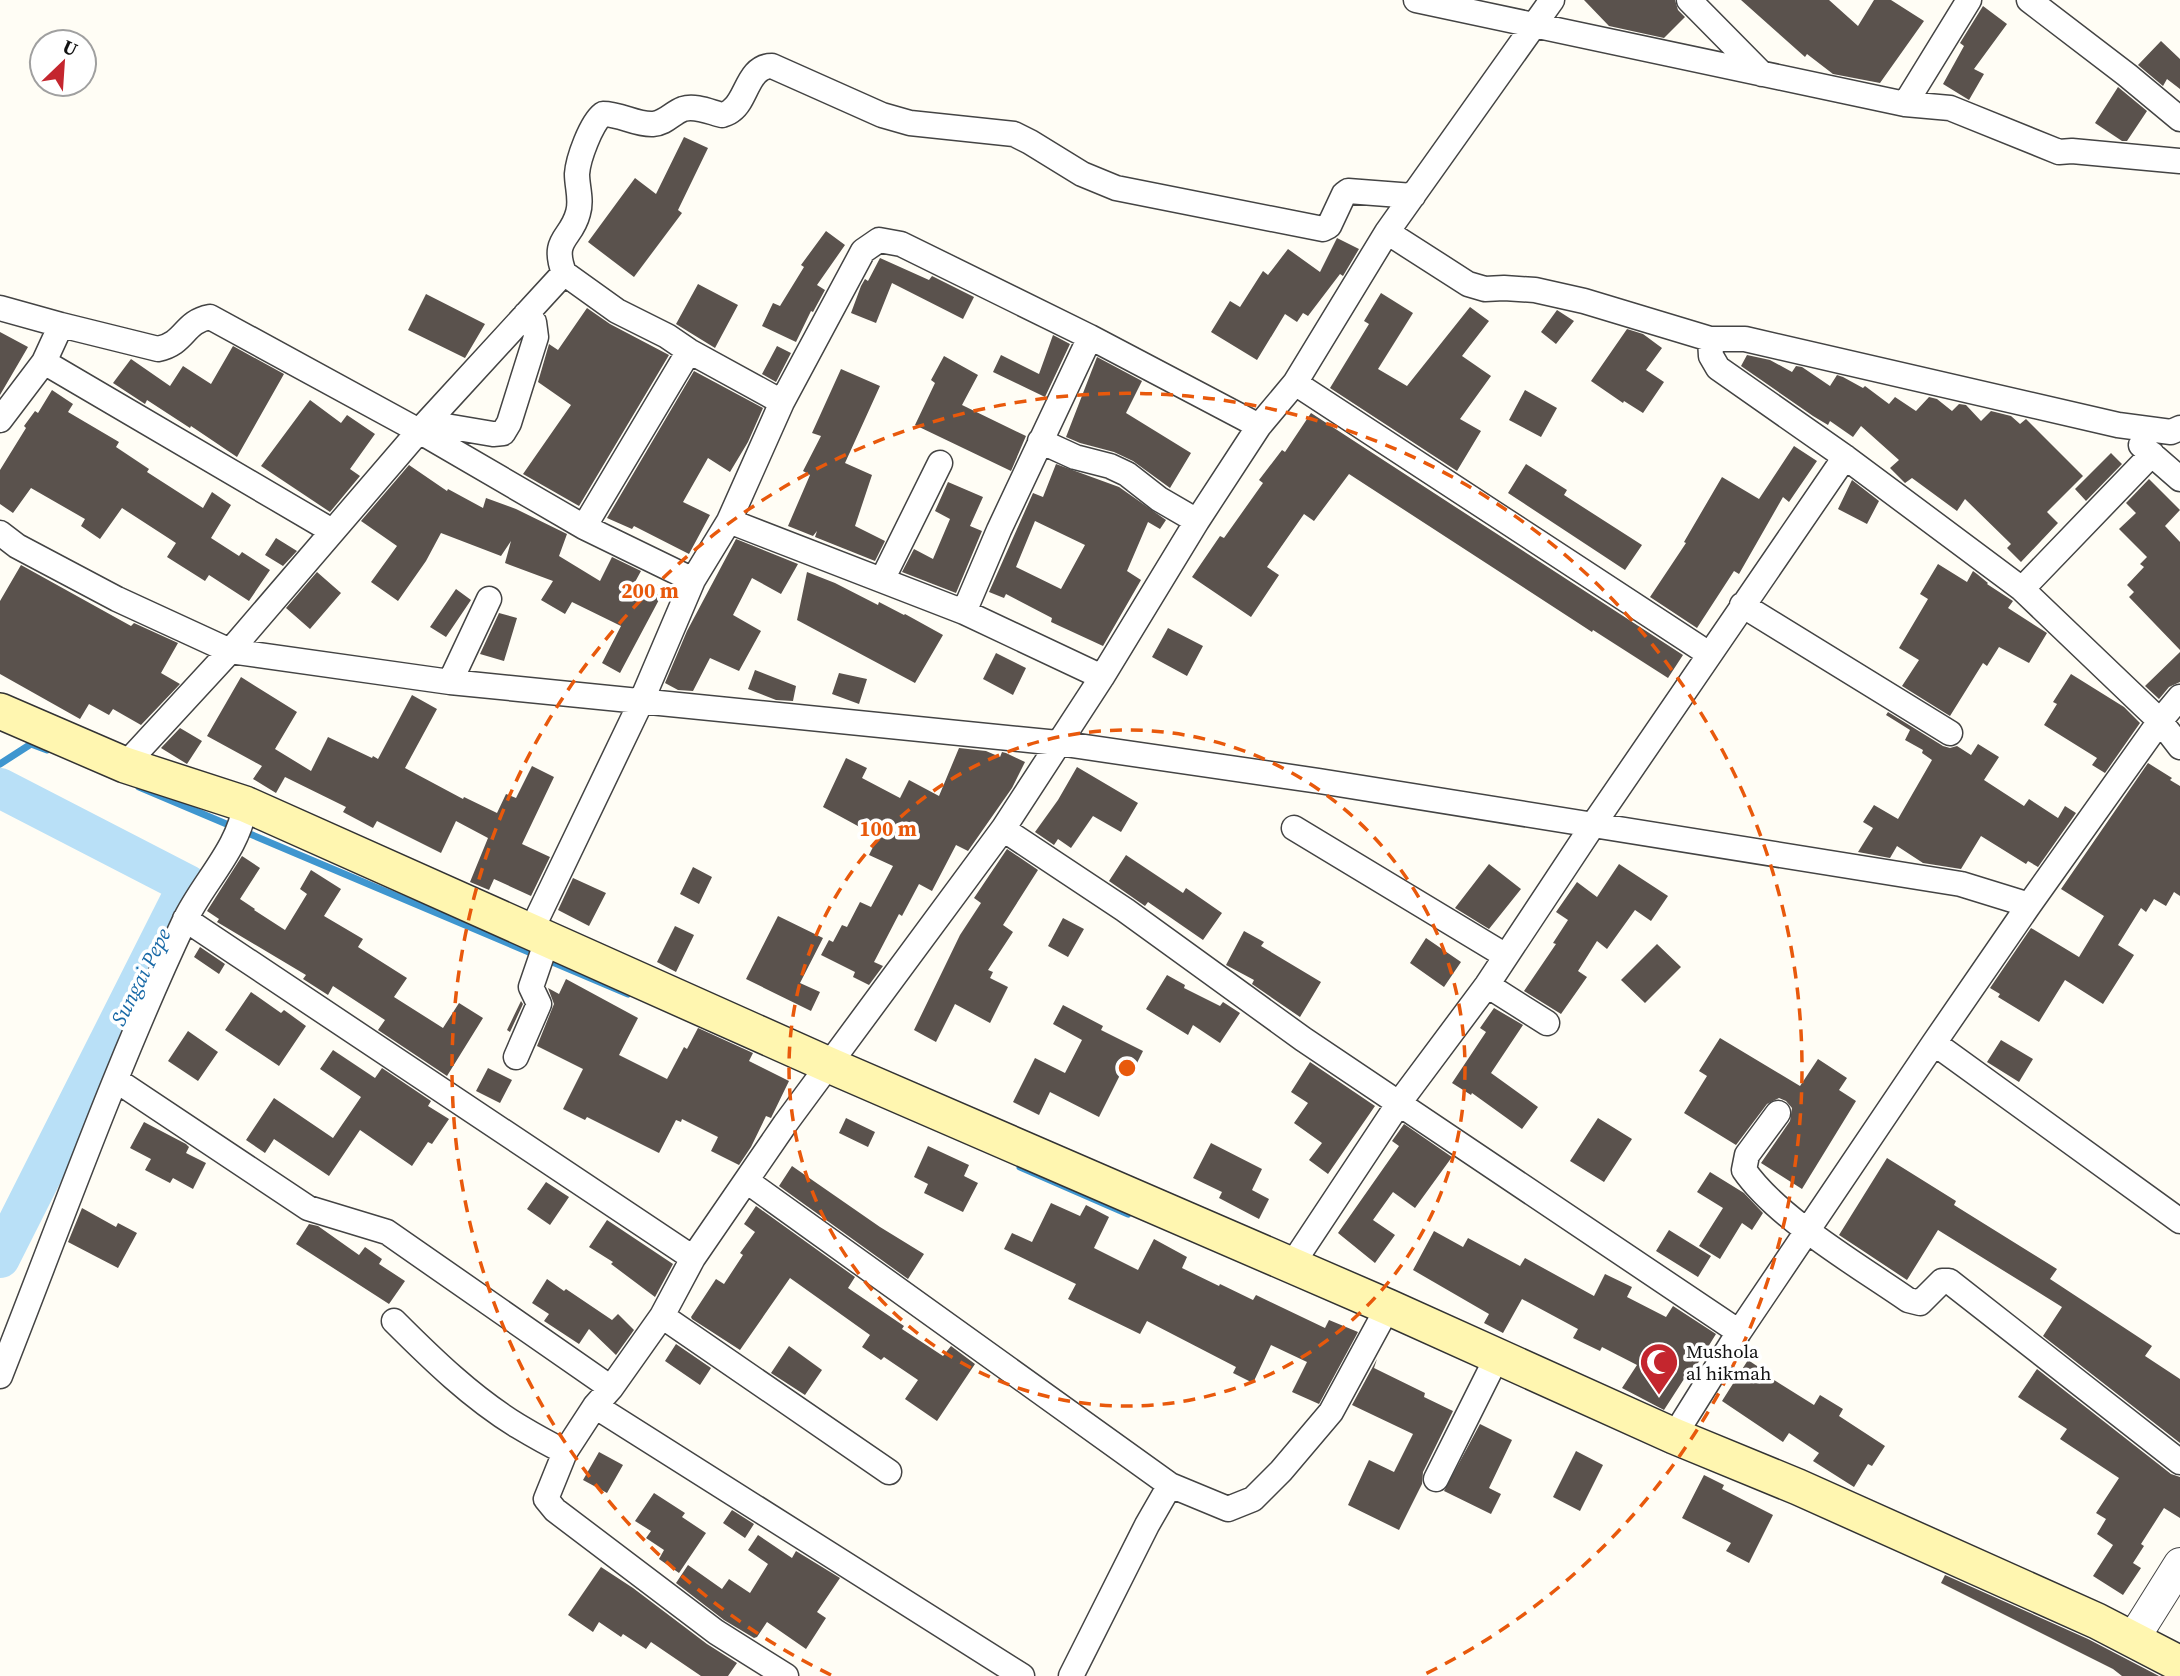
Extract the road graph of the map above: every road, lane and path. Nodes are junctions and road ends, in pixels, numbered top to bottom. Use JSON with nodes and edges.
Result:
{"nodes":[{"id":1,"x":1416,"y":0,"type":"edge"},
{"id":2,"x":1552,"y":0,"type":"edge"},
{"id":3,"x":1689,"y":0,"type":"edge"},
{"id":4,"x":1969,"y":0,"type":"edge"},
{"id":5,"x":2029,"y":0,"type":"edge"},
{"id":6,"x":1535,"y":27,"type":"junction"},
{"id":7,"x":1762,"y":74,"type":"junction"},
{"id":8,"x":1905,"y":104,"type":"junction"},
{"id":9,"x":2180,"y":119,"type":"edge"},
{"id":10,"x":2180,"y":161,"type":"edge"},
{"id":11,"x":1413,"y":196,"type":"junction"},
{"id":12,"x":1387,"y":232,"type":"junction"},
{"id":13,"x":564,"y":273,"type":"junction"},
{"id":14,"x":0,"y":307,"type":"edge"},
{"id":15,"x":526,"y":314,"type":"junction"},
{"id":16,"x":61,"y":325,"type":"junction"},
{"id":17,"x":1090,"y":337,"type":"junction"},
{"id":18,"x":1710,"y":339,"type":"junction"},
{"id":19,"x":689,"y":351,"type":"junction"},
{"id":20,"x":44,"y":362,"type":"junction"},
{"id":21,"x":1295,"y":383,"type":"junction"},
{"id":22,"x":782,"y":402,"type":"junction"},
{"id":23,"x":0,"y":420,"type":"edge"},
{"id":24,"x":2118,"y":425,"type":"junction"},
{"id":25,"x":1259,"y":426,"type":"junction"},
{"id":26,"x":424,"y":427,"type":"junction"},
{"id":27,"x":2180,"y":428,"type":"edge"},
{"id":28,"x":1040,"y":440,"type":"junction"},
{"id":29,"x":2152,"y":454,"type":"junction"},
{"id":30,"x":1845,"y":457,"type":"junction"},
{"id":31,"x":940,"y":463,"type":"dead end"},
{"id":32,"x":2180,"y":479,"type":"edge"},
{"id":33,"x":729,"y":521,"type":"junction"},
{"id":34,"x":1197,"y":522,"type":"junction"},
{"id":35,"x":584,"y":527,"type":"junction"},
{"id":36,"x":332,"y":531,"type":"junction"},
{"id":37,"x":0,"y":533,"type":"edge"},
{"id":38,"x":693,"y":580,"type":"junction"},
{"id":39,"x":882,"y":580,"type":"junction"},
{"id":40,"x":2022,"y":589,"type":"junction"},
{"id":41,"x":489,"y":599,"type":"dead end"},
{"id":42,"x":1742,"y":605,"type":"junction"},
{"id":43,"x":964,"y":612,"type":"junction"},
{"id":44,"x":230,"y":651,"type":"junction"},
{"id":45,"x":1709,"y":654,"type":"junction"},
{"id":46,"x":1102,"y":677,"type":"junction"},
{"id":47,"x":450,"y":682,"type":"junction"},
{"id":48,"x":2180,"y":697,"type":"edge"},
{"id":49,"x":641,"y":702,"type":"junction"},
{"id":50,"x":0,"y":711,"type":"edge"},
{"id":51,"x":2160,"y":721,"type":"junction"},
{"id":52,"x":1950,"y":733,"type":"dead end"},
{"id":53,"x":1058,"y":743,"type":"junction"},
{"id":54,"x":2180,"y":747,"type":"edge"},
{"id":55,"x":125,"y":765,"type":"junction"},
{"id":56,"x":245,"y":809,"type":"junction"},
{"id":57,"x":1593,"y":824,"type":"junction"},
{"id":58,"x":1294,"y":828,"type":"dead end"},
{"id":59,"x":1003,"y":829,"type":"junction"},
{"id":60,"x":2029,"y":905,"type":"junction"},
{"id":61,"x":185,"y":919,"type":"junction"},
{"id":62,"x":539,"y":948,"type":"junction"},
{"id":63,"x":1506,"y":956,"type":"junction"},
{"id":64,"x":1487,"y":985,"type":"junction"},
{"id":65,"x":1546,"y":1023,"type":"dead end"},
{"id":66,"x":1934,"y":1043,"type":"junction"},
{"id":67,"x":516,"y":1057,"type":"dead end"},
{"id":68,"x":829,"y":1065,"type":"junction"},
{"id":69,"x":116,"y":1080,"type":"junction"},
{"id":70,"x":1399,"y":1103,"type":"junction"},
{"id":71,"x":1778,"y":1114,"type":"dead end"},
{"id":72,"x":748,"y":1182,"type":"junction"},
{"id":73,"x":2180,"y":1221,"type":"edge"},
{"id":74,"x":1809,"y":1231,"type":"junction"},
{"id":75,"x":693,"y":1258,"type":"junction"},
{"id":76,"x":1291,"y":1266,"type":"junction"},
{"id":77,"x":1388,"y":1307,"type":"junction"},
{"id":78,"x":662,"y":1315,"type":"junction"},
{"id":79,"x":394,"y":1321,"type":"dead end"},
{"id":80,"x":1739,"y":1332,"type":"junction"},
{"id":81,"x":1497,"y":1357,"type":"junction"},
{"id":82,"x":0,"y":1376,"type":"edge"},
{"id":83,"x":603,"y":1397,"type":"junction"},
{"id":84,"x":1674,"y":1436,"type":"junction"},
{"id":85,"x":565,"y":1452,"type":"junction"},
{"id":86,"x":2180,"y":1462,"type":"edge"},
{"id":87,"x":889,"y":1472,"type":"dead end"},
{"id":88,"x":1436,"y":1479,"type":"dead end"},
{"id":89,"x":1170,"y":1485,"type":"junction"},
{"id":90,"x":2180,"y":1564,"type":"edge"},
{"id":91,"x":2133,"y":1639,"type":"junction"},
{"id":92,"x":2180,"y":1664,"type":"edge"},
{"id":93,"x":786,"y":1676,"type":"edge"},
{"id":94,"x":1022,"y":1676,"type":"edge"},
{"id":95,"x":1071,"y":1676,"type":"edge"}],
"edges":[{"from":1,"to":6,"type":"street"},
{"from":2,"to":6,"type":"street"},
{"from":3,"to":7,"type":"street"},
{"from":4,"to":8,"type":"street"},
{"from":5,"to":9,"type":"street"},
{"from":6,"to":7,"type":"street"},
{"from":6,"to":11,"type":"street"},
{"from":7,"to":8,"type":"street"},
{"from":8,"to":10,"type":"street"},
{"from":11,"to":12,"type":"street"},
{"from":11,"to":13,"type":"street"},
{"from":12,"to":18,"type":"street"},
{"from":12,"to":21,"type":"street"},
{"from":13,"to":15,"type":"street"},
{"from":13,"to":19,"type":"street"},
{"from":14,"to":16,"type":"street"},
{"from":15,"to":26,"type":"street"},
{"from":15,"to":26,"type":"street"},
{"from":16,"to":20,"type":"street"},
{"from":16,"to":26,"type":"street"},
{"from":17,"to":22,"type":"street"},
{"from":17,"to":25,"type":"street"},
{"from":17,"to":28,"type":"street"},
{"from":18,"to":24,"type":"street"},
{"from":18,"to":30,"type":"street"},
{"from":19,"to":22,"type":"street"},
{"from":19,"to":35,"type":"street"},
{"from":20,"to":23,"type":"street"},
{"from":20,"to":36,"type":"street"},
{"from":21,"to":25,"type":"street"},
{"from":21,"to":45,"type":"street"},
{"from":22,"to":33,"type":"street"},
{"from":24,"to":27,"type":"street"},
{"from":24,"to":29,"type":"street"},
{"from":25,"to":34,"type":"street"},
{"from":26,"to":35,"type":"street"},
{"from":26,"to":36,"type":"street"},
{"from":28,"to":34,"type":"street"},
{"from":28,"to":43,"type":"street"},
{"from":29,"to":32,"type":"street"},
{"from":29,"to":40,"type":"street"},
{"from":30,"to":40,"type":"street"},
{"from":30,"to":42,"type":"street"},
{"from":31,"to":39,"type":"street"},
{"from":33,"to":38,"type":"street"},
{"from":33,"to":39,"type":"street"},
{"from":34,"to":46,"type":"street"},
{"from":35,"to":38,"type":"street"},
{"from":36,"to":44,"type":"street"},
{"from":37,"to":44,"type":"street"},
{"from":38,"to":49,"type":"street"},
{"from":39,"to":43,"type":"street"},
{"from":40,"to":51,"type":"street"},
{"from":41,"to":47,"type":"street"},
{"from":42,"to":45,"type":"street"},
{"from":42,"to":52,"type":"street"},
{"from":43,"to":46,"type":"street"},
{"from":44,"to":47,"type":"street"},
{"from":44,"to":55,"type":"street"},
{"from":45,"to":57,"type":"street"},
{"from":46,"to":53,"type":"street"},
{"from":47,"to":49,"type":"street"},
{"from":48,"to":51,"type":"street"},
{"from":49,"to":53,"type":"street"},
{"from":49,"to":62,"type":"street"},
{"from":50,"to":55,"type":"main road"},
{"from":51,"to":54,"type":"street"},
{"from":51,"to":60,"type":"street"},
{"from":53,"to":57,"type":"street"},
{"from":53,"to":59,"type":"street"},
{"from":55,"to":56,"type":"main road"},
{"from":56,"to":61,"type":"street"},
{"from":56,"to":62,"type":"main road"},
{"from":57,"to":60,"type":"street"},
{"from":57,"to":63,"type":"street"},
{"from":58,"to":63,"type":"street"},
{"from":59,"to":68,"type":"street"},
{"from":59,"to":70,"type":"street"},
{"from":60,"to":66,"type":"street"},
{"from":61,"to":69,"type":"street"},
{"from":61,"to":75,"type":"street"},
{"from":62,"to":67,"type":"street"},
{"from":62,"to":68,"type":"main road"},
{"from":63,"to":64,"type":"street"},
{"from":64,"to":65,"type":"street"},
{"from":64,"to":70,"type":"street"},
{"from":66,"to":73,"type":"street"},
{"from":66,"to":74,"type":"street"},
{"from":68,"to":72,"type":"street"},
{"from":68,"to":76,"type":"main road"},
{"from":69,"to":82,"type":"street"},
{"from":69,"to":83,"type":"street"},
{"from":70,"to":76,"type":"street"},
{"from":70,"to":80,"type":"street"},
{"from":71,"to":74,"type":"street"},
{"from":72,"to":75,"type":"street"},
{"from":72,"to":89,"type":"street"},
{"from":74,"to":80,"type":"street"},
{"from":74,"to":86,"type":"street"},
{"from":75,"to":78,"type":"street"},
{"from":76,"to":77,"type":"main road"},
{"from":77,"to":81,"type":"main road"},
{"from":77,"to":89,"type":"street"},
{"from":78,"to":83,"type":"street"},
{"from":78,"to":87,"type":"street"},
{"from":79,"to":85,"type":"street"},
{"from":80,"to":84,"type":"street"},
{"from":81,"to":84,"type":"main road"},
{"from":81,"to":88,"type":"street"},
{"from":83,"to":85,"type":"street"},
{"from":83,"to":94,"type":"street"},
{"from":84,"to":91,"type":"main road"},
{"from":85,"to":93,"type":"street"},
{"from":89,"to":95,"type":"street"},
{"from":90,"to":91,"type":"street"},
{"from":91,"to":92,"type":"main road"}]}
